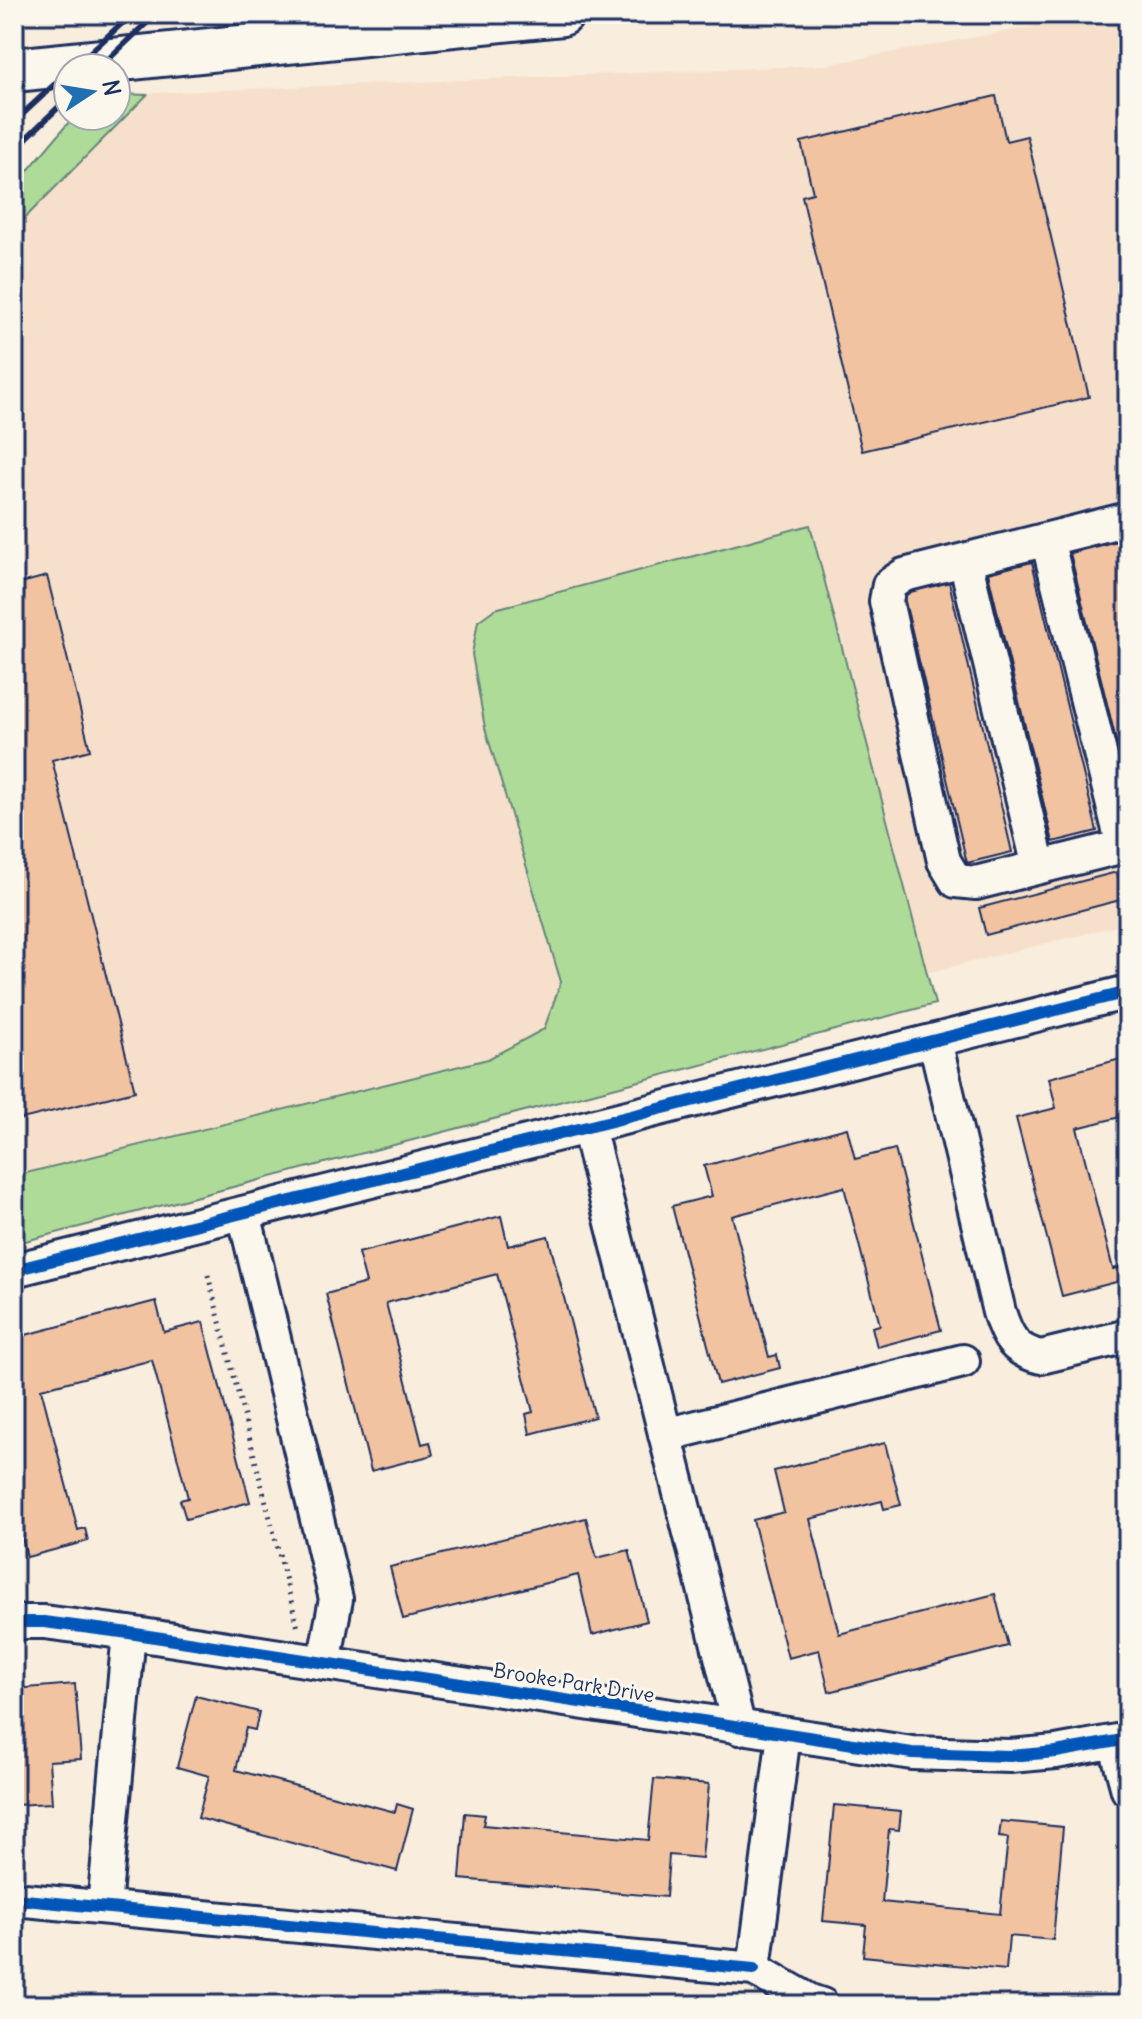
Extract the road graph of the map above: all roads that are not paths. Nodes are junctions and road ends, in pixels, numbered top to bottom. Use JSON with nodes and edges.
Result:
{"nodes":[{"id":1,"x":562,"y":14,"type":"edge"},
{"id":2,"x":14,"y":70,"type":"edge"},
{"id":3,"x":1128,"y":519,"type":"edge"},
{"id":4,"x":1047,"y":539,"type":"junction"},
{"id":5,"x":965,"y":560,"type":"junction"},
{"id":6,"x":1126,"y":846,"type":"edge"},
{"id":7,"x":1039,"y":867,"type":"junction"},
{"id":8,"x":1128,"y":992,"type":"edge"},
{"id":9,"x":935,"y":1041,"type":"junction"},
{"id":10,"x":588,"y":1127,"type":"junction"},
{"id":11,"x":244,"y":1213,"type":"junction"},
{"id":12,"x":14,"y":1270,"type":"edge"},
{"id":13,"x":1128,"y":1336,"type":"edge"},
{"id":14,"x":963,"y":1361,"type":"dead end"},
{"id":15,"x":665,"y":1435,"type":"junction"},
{"id":16,"x":14,"y":1622,"type":"edge"},
{"id":17,"x":129,"y":1633,"type":"junction"},
{"id":18,"x":324,"y":1663,"type":"junction"},
{"id":19,"x":739,"y":1728,"type":"junction"},
{"id":20,"x":784,"y":1734,"type":"junction"},
{"id":21,"x":1122,"y":1740,"type":"edge"},
{"id":22,"x":1128,"y":1790,"type":"edge"},
{"id":23,"x":14,"y":1899,"type":"edge"},
{"id":24,"x":104,"y":1907,"type":"junction"},
{"id":25,"x":754,"y":1969,"type":"junction"},
{"id":26,"x":822,"y":2005,"type":"edge"}],
"edges":[{"from":1,"to":2,"type":"main road"},
{"from":3,"to":4,"type":"street"},
{"from":4,"to":5,"type":"street"},
{"from":4,"to":6,"type":"street"},
{"from":5,"to":7,"type":"street"},
{"from":5,"to":7,"type":"street"},
{"from":6,"to":7,"type":"street"},
{"from":8,"to":9,"type":"street"},
{"from":9,"to":10,"type":"street"},
{"from":9,"to":13,"type":"street"},
{"from":10,"to":11,"type":"street"},
{"from":10,"to":15,"type":"street"},
{"from":11,"to":12,"type":"street"},
{"from":11,"to":18,"type":"street"},
{"from":14,"to":15,"type":"street"},
{"from":15,"to":19,"type":"street"},
{"from":16,"to":17,"type":"street","name":"Brooke Park Drive"},
{"from":17,"to":18,"type":"street","name":"Brooke Park Drive"},
{"from":17,"to":24,"type":"street"},
{"from":18,"to":19,"type":"street","name":"Brooke Park Drive"},
{"from":19,"to":20,"type":"street","name":"Brooke Park Drive"},
{"from":20,"to":21,"type":"street","name":"Brooke Park Drive"},
{"from":20,"to":25,"type":"street"},
{"from":21,"to":22,"type":"street"},
{"from":23,"to":24,"type":"street"},
{"from":24,"to":25,"type":"street"},
{"from":25,"to":26,"type":"street"}]}
